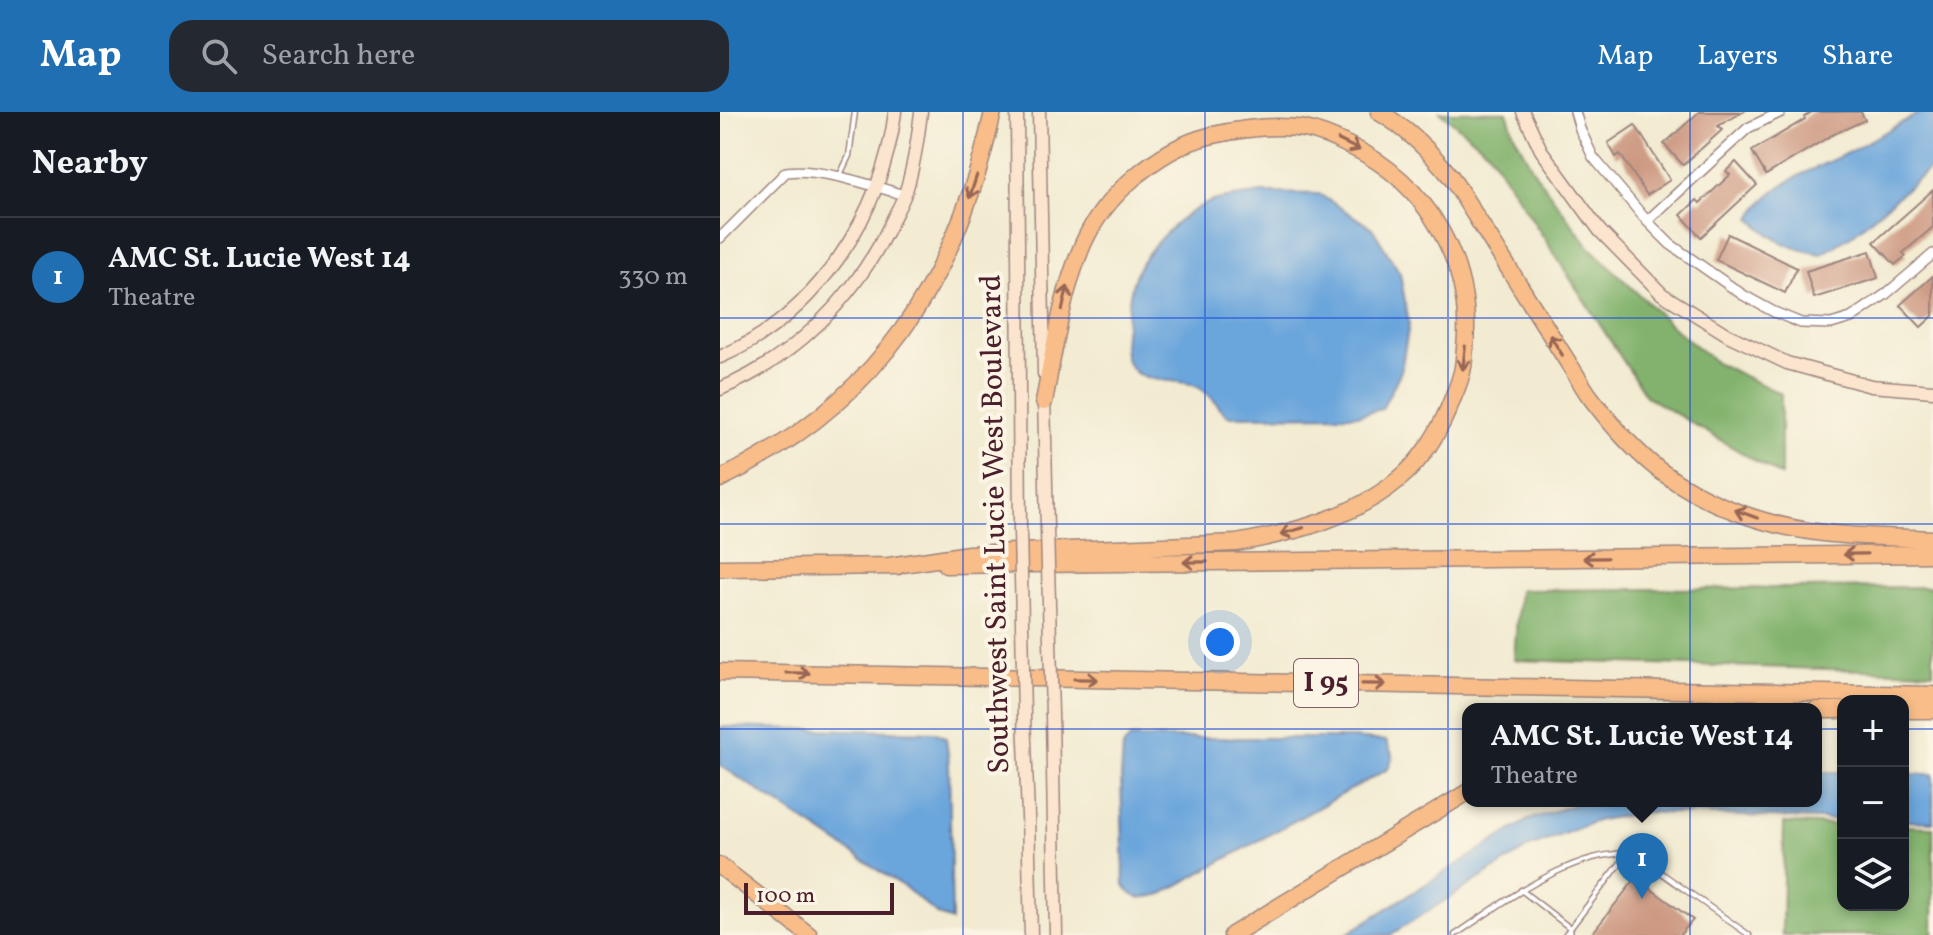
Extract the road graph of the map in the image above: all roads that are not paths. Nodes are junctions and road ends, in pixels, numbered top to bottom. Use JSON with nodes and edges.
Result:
{"nodes":[{"id":1,"x":855,"y":112,"type":"edge"},
{"id":2,"x":895,"y":112,"type":"edge"},
{"id":3,"x":921,"y":112,"type":"edge"},
{"id":4,"x":993,"y":112,"type":"edge"},
{"id":5,"x":1017,"y":112,"type":"edge"},
{"id":6,"x":1039,"y":112,"type":"edge"},
{"id":7,"x":1379,"y":112,"type":"edge"},
{"id":8,"x":1526,"y":112,"type":"edge"},
{"id":9,"x":1575,"y":112,"type":"edge"},
{"id":10,"x":1781,"y":112,"type":"edge"},
{"id":11,"x":838,"y":177,"type":"junction"},
{"id":12,"x":876,"y":186,"type":"junction"},
{"id":13,"x":904,"y":195,"type":"junction"},
{"id":14,"x":1647,"y":221,"type":"junction"},
{"id":15,"x":720,"y":236,"type":"edge"},
{"id":16,"x":1933,"y":254,"type":"edge"},
{"id":17,"x":720,"y":357,"type":"edge"},
{"id":18,"x":720,"y":389,"type":"edge"},
{"id":19,"x":1933,"y":391,"type":"edge"},
{"id":20,"x":1044,"y":402,"type":"junction"},
{"id":21,"x":720,"y":479,"type":"edge"},
{"id":22,"x":1933,"y":539,"type":"edge"},
{"id":23,"x":1933,"y":554,"type":"edge"},
{"id":24,"x":889,"y":566,"type":"junction"},
{"id":25,"x":720,"y":568,"type":"edge"},
{"id":26,"x":720,"y":672,"type":"edge"},
{"id":27,"x":1933,"y":695,"type":"edge"},
{"id":28,"x":1909,"y":710,"type":"edge"},
{"id":29,"x":1933,"y":710,"type":"edge"},
{"id":30,"x":1462,"y":796,"type":"edge"},
{"id":31,"x":1629,"y":852,"type":"junction"},
{"id":32,"x":720,"y":866,"type":"edge"},
{"id":33,"x":1521,"y":890,"type":"junction"},
{"id":34,"x":1570,"y":928,"type":"junction"},
{"id":35,"x":1460,"y":934,"type":"edge"},
{"id":36,"x":809,"y":935,"type":"edge"},
{"id":37,"x":1031,"y":935,"type":"edge"},
{"id":38,"x":1056,"y":935,"type":"edge"},
{"id":39,"x":1232,"y":935,"type":"edge"},
{"id":40,"x":1565,"y":935,"type":"edge"},
{"id":41,"x":1571,"y":935,"type":"edge"},
{"id":42,"x":1749,"y":935,"type":"edge"}],
"edges":[{"from":1,"to":11,"type":"lane"},
{"from":2,"to":12,"type":"main road"},
{"from":3,"to":13,"type":"main road"},
{"from":4,"to":21,"type":"highway","one_way":true},
{"from":5,"to":37,"type":"main road","name":"Southwest Saint Lucie West Boulevard","bridge":true},
{"from":6,"to":20,"type":"main road"},
{"from":22,"to":7,"type":"highway","one_way":true},
{"from":8,"to":19,"type":"main road"},
{"from":9,"to":14,"type":"street"},
{"from":10,"to":14,"type":"street"},
{"from":11,"to":12,"type":"street"},
{"from":11,"to":15,"type":"street"},
{"from":12,"to":13,"type":"street"},
{"from":12,"to":17,"type":"main road"},
{"from":13,"to":18,"type":"main road"},
{"from":14,"to":16,"type":"street"},
{"from":20,"to":24,"type":"highway","one_way":true},
{"from":20,"to":38,"type":"main road","bridge":true},
{"from":23,"to":24,"type":"highway","one_way":true},
{"from":24,"to":25,"type":"highway"},
{"from":26,"to":27,"type":"highway","number":"I 95","one_way":true},
{"from":28,"to":29,"type":"highway"},
{"from":30,"to":39,"type":"highway"},
{"from":31,"to":33,"type":"lane"},
{"from":31,"to":34,"type":"lane"},
{"from":31,"to":42,"type":"lane"},
{"from":32,"to":36,"type":"highway"},
{"from":33,"to":34,"type":"lane"},
{"from":33,"to":35,"type":"lane"},
{"from":34,"to":40,"type":"lane"},
{"from":34,"to":41,"type":"lane"}]}
